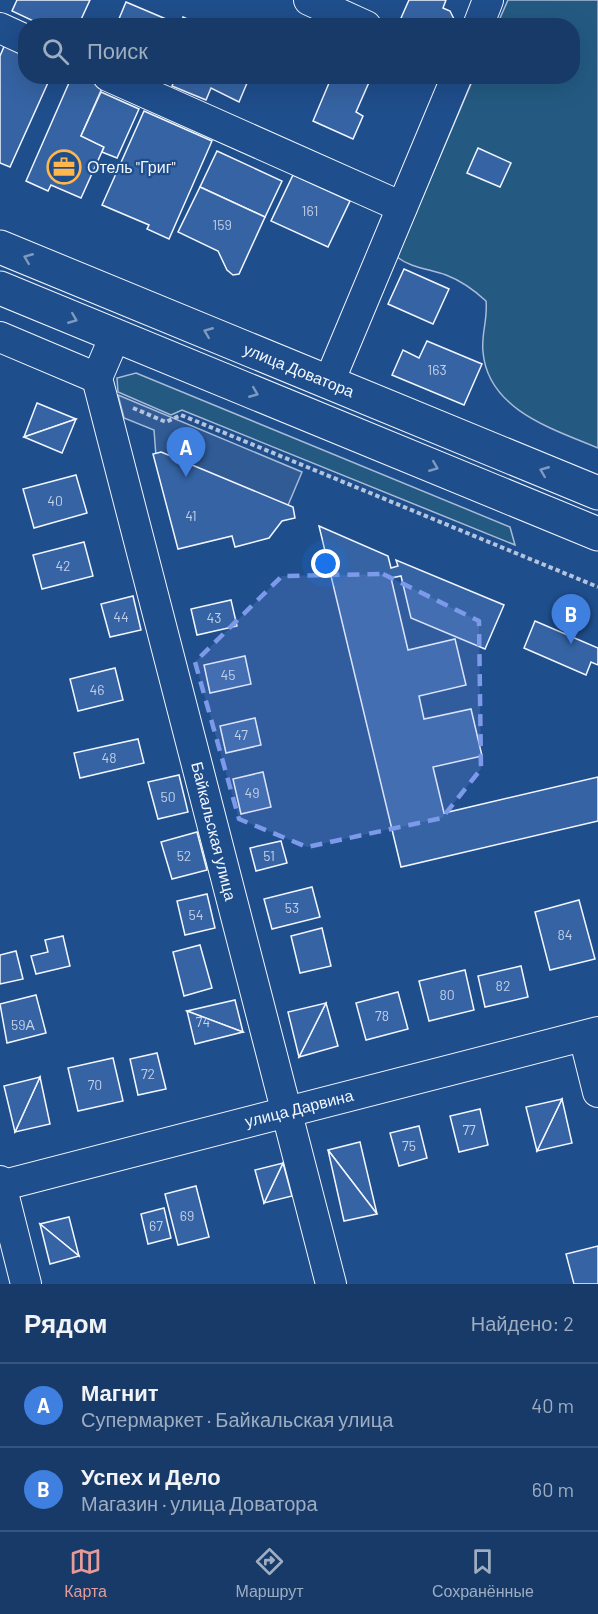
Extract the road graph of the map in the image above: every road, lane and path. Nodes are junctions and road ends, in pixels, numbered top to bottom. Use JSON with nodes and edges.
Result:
{"nodes":[{"id":1,"x":309,"y":0,"type":"edge"},
{"id":2,"x":488,"y":0,"type":"edge"},
{"id":3,"x":348,"y":18,"type":"edge"},
{"id":4,"x":481,"y":18,"type":"edge"},
{"id":5,"x":0,"y":28,"type":"edge"},
{"id":6,"x":18,"y":36,"type":"edge"},
{"id":7,"x":126,"y":84,"type":"edge"},
{"id":8,"x":454,"y":84,"type":"edge"},
{"id":9,"x":402,"y":207,"type":"junction"},
{"id":10,"x":0,"y":247,"type":"edge"},
{"id":11,"x":0,"y":288,"type":"edge"},
{"id":12,"x":115,"y":336,"type":"junction"},
{"id":13,"x":0,"y":337,"type":"edge"},
{"id":14,"x":328,"y":382,"type":"junction"},
{"id":15,"x":100,"y":386,"type":"junction"},
{"id":16,"x":598,"y":493,"type":"edge"},
{"id":17,"x":598,"y":534,"type":"edge"},
{"id":18,"x":598,"y":587,"type":"edge"},
{"id":19,"x":591,"y":1034,"type":"edge"},
{"id":20,"x":598,"y":1092,"type":"edge"},
{"id":21,"x":285,"y":1111,"type":"junction"},
{"id":22,"x":0,"y":1184,"type":"edge"},
{"id":23,"x":26,"y":1284,"type":"edge"},
{"id":24,"x":331,"y":1284,"type":"edge"}],
"edges":[{"from":1,"to":3,"type":"street"},
{"from":2,"to":4,"type":"street"},
{"from":5,"to":6,"type":"street"},
{"from":7,"to":9,"type":"street"},
{"from":8,"to":9,"type":"street"},
{"from":9,"to":14,"type":"street"},
{"from":14,"to":10,"type":"main road","name":"улица Доватора","one_way":true},
{"from":11,"to":12,"type":"main road","one_way":true},
{"from":12,"to":15,"type":"street"},
{"from":12,"to":17,"type":"main road","one_way":true},
{"from":13,"to":15,"type":"street"},
{"from":16,"to":14,"type":"main road","name":"улица Доватора","one_way":true},
{"from":15,"to":18,"type":"path"},
{"from":15,"to":21,"type":"street","name":"Байкальская улица"},
{"from":19,"to":20,"type":"street"},
{"from":19,"to":21,"type":"street","name":"улица Дарвина"},
{"from":21,"to":22,"type":"street","name":"улица Дарвина"},
{"from":21,"to":24,"type":"street","name":"Байкальская улица"},
{"from":22,"to":23,"type":"street"}]}
